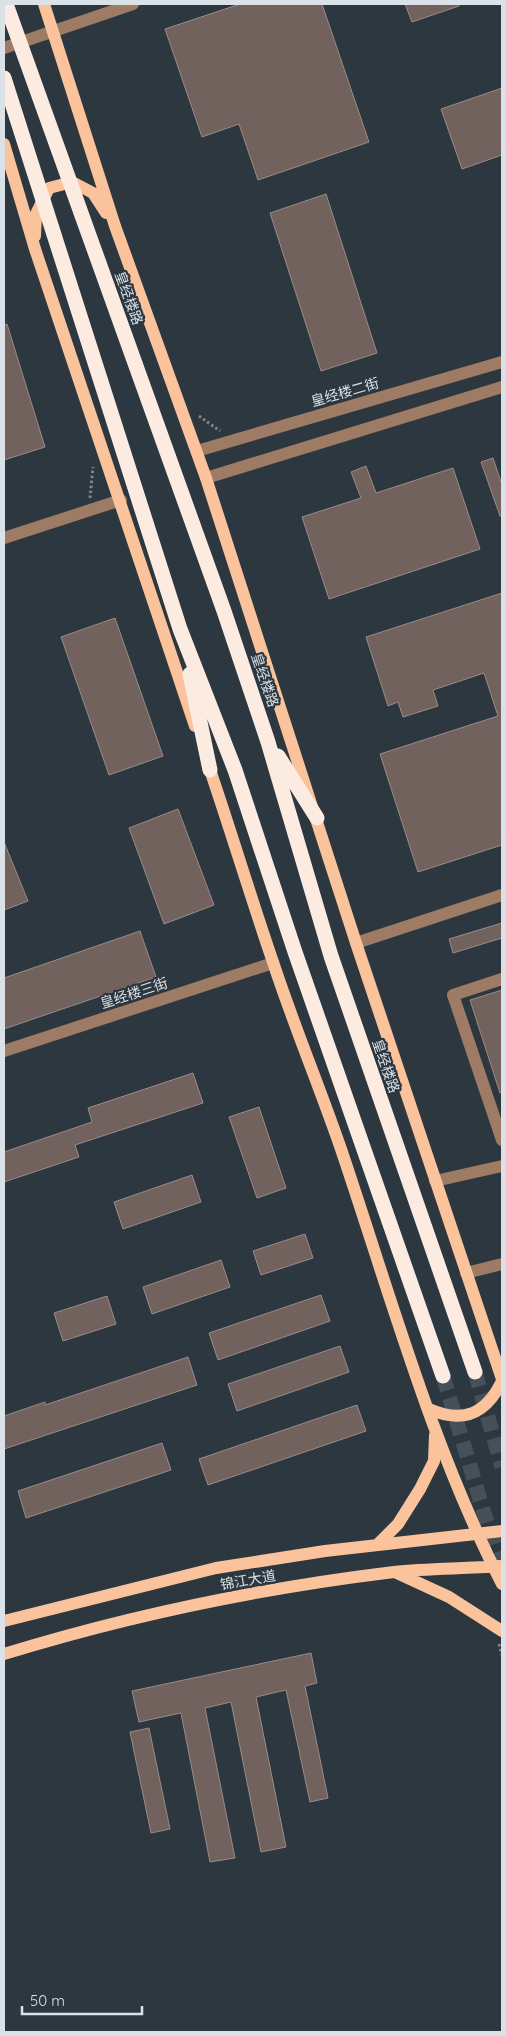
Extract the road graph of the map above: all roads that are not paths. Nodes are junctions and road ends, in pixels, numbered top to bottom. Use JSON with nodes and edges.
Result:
{"nodes":[{"id":1,"x":44,"y":4,"type":"edge"},
{"id":2,"x":133,"y":4,"type":"edge"},
{"id":3,"x":9,"y":9,"type":"edge"},
{"id":4,"x":54,"y":31,"type":"junction"},
{"id":5,"x":4,"y":48,"type":"edge"},
{"id":6,"x":4,"y":78,"type":"edge"},
{"id":7,"x":4,"y":144,"type":"edge"},
{"id":8,"x":114,"y":226,"type":"junction"},
{"id":9,"x":35,"y":249,"type":"junction"},
{"id":10,"x":502,"y":362,"type":"edge"},
{"id":11,"x":502,"y":387,"type":"edge"},
{"id":12,"x":196,"y":451,"type":"junction"},
{"id":13,"x":206,"y":478,"type":"junction"},
{"id":14,"x":121,"y":500,"type":"junction"},
{"id":15,"x":4,"y":538,"type":"edge"},
{"id":16,"x":180,"y":629,"type":"junction"},
{"id":17,"x":268,"y":742,"type":"junction"},
{"id":18,"x":210,"y":770,"type":"junction"},
{"id":19,"x":317,"y":818,"type":"junction"},
{"id":20,"x":502,"y":895,"type":"edge"},
{"id":21,"x":356,"y":943,"type":"junction"},
{"id":22,"x":273,"y":963,"type":"junction"},
{"id":23,"x":502,"y":979,"type":"edge"},
{"id":24,"x":4,"y":1052,"type":"edge"},
{"id":25,"x":502,"y":1140,"type":"edge"},
{"id":26,"x":502,"y":1166,"type":"edge"},
{"id":27,"x":435,"y":1181,"type":"junction"},
{"id":28,"x":502,"y":1264,"type":"edge"},
{"id":29,"x":466,"y":1273,"type":"junction"},
{"id":30,"x":475,"y":1372,"type":"tunnel mouth"},
{"id":31,"x":443,"y":1376,"type":"tunnel mouth"},
{"id":32,"x":502,"y":1380,"type":"edge"},
{"id":33,"x":429,"y":1409,"type":"junction"},
{"id":34,"x":436,"y":1432,"type":"junction"},
{"id":35,"x":502,"y":1531,"type":"edge"},
{"id":36,"x":478,"y":1533,"type":"junction"},
{"id":37,"x":377,"y":1545,"type":"junction"},
{"id":38,"x":498,"y":1566,"type":"edge"},
{"id":39,"x":395,"y":1572,"type":"junction"},
{"id":40,"x":502,"y":1584,"type":"edge"},
{"id":41,"x":4,"y":1621,"type":"edge"},
{"id":42,"x":502,"y":1631,"type":"edge"},
{"id":43,"x":4,"y":1654,"type":"edge"}],
"edges":[{"from":1,"to":4,"type":"main road"},
{"from":2,"to":4,"type":"street"},
{"from":3,"to":17,"type":"highway","name":"皇经楼路"},
{"from":4,"to":5,"type":"street"},
{"from":4,"to":8,"type":"main road"},
{"from":6,"to":16,"type":"highway"},
{"from":7,"to":9,"type":"main road"},
{"from":8,"to":9,"type":"main road"},
{"from":8,"to":12,"type":"main road"},
{"from":9,"to":14,"type":"main road"},
{"from":10,"to":12,"type":"street","name":"皇经楼二街"},
{"from":11,"to":13,"type":"street"},
{"from":12,"to":13,"type":"main road"},
{"from":13,"to":19,"type":"main road"},
{"from":14,"to":15,"type":"street"},
{"from":14,"to":18,"type":"main road"},
{"from":16,"to":18,"type":"highway"},
{"from":16,"to":31,"type":"highway"},
{"from":17,"to":19,"type":"highway"},
{"from":17,"to":30,"type":"highway","name":"皇经楼路"},
{"from":18,"to":22,"type":"main road"},
{"from":19,"to":21,"type":"main road"},
{"from":20,"to":21,"type":"street"},
{"from":21,"to":27,"type":"main road"},
{"from":22,"to":24,"type":"street","name":"皇经楼三街"},
{"from":22,"to":33,"type":"main road"},
{"from":23,"to":25,"type":"street"},
{"from":26,"to":27,"type":"street"},
{"from":27,"to":29,"type":"main road"},
{"from":28,"to":29,"type":"street"},
{"from":29,"to":32,"type":"main road"},
{"from":32,"to":33,"type":"main road"},
{"from":33,"to":34,"type":"main road"},
{"from":34,"to":36,"type":"main road"},
{"from":34,"to":37,"type":"main road"},
{"from":35,"to":36,"type":"main road","name":"锦江大道"},
{"from":36,"to":37,"type":"main road","name":"锦江大道"},
{"from":36,"to":38,"type":"main road"},
{"from":37,"to":41,"type":"main road","name":"锦江大道"},
{"from":38,"to":39,"type":"main road","name":"锦江大道"},
{"from":38,"to":40,"type":"main road"},
{"from":39,"to":42,"type":"main road"},
{"from":39,"to":43,"type":"main road","name":"锦江大道"}]}
